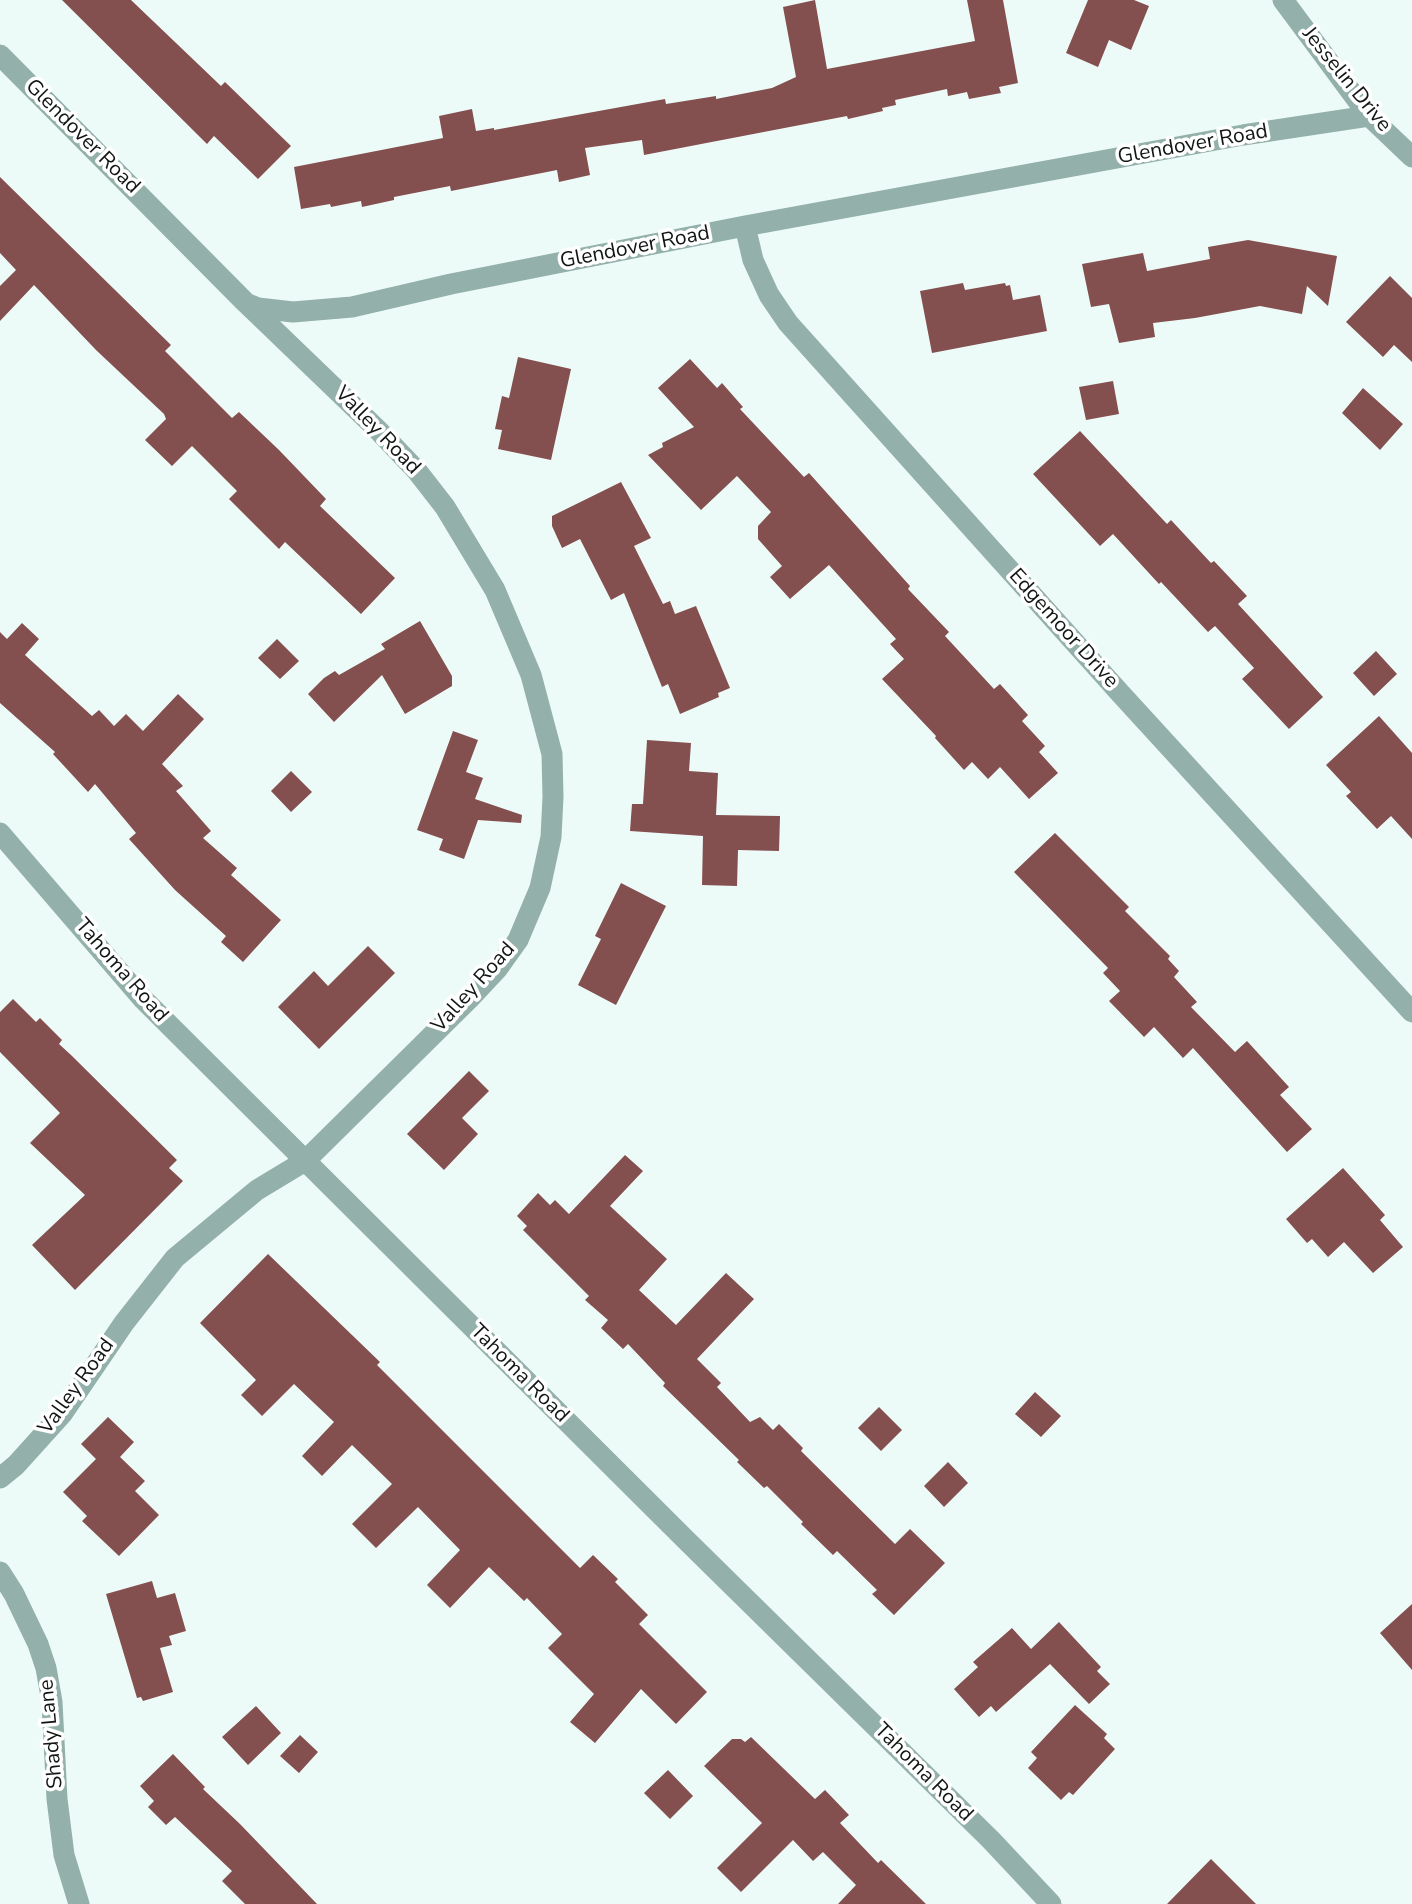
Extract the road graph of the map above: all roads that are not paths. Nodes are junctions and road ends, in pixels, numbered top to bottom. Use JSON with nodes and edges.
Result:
{"nodes":[{"id":1,"x":1283,"y":0,"type":"edge"},
{"id":2,"x":0,"y":55,"type":"edge"},
{"id":3,"x":1369,"y":116,"type":"junction"},
{"id":4,"x":1412,"y":157,"type":"edge"},
{"id":5,"x":745,"y":226,"type":"junction"},
{"id":6,"x":246,"y":303,"type":"junction"},
{"id":7,"x":0,"y":833,"type":"edge"},
{"id":8,"x":1412,"y":1012,"type":"edge"},
{"id":9,"x":305,"y":1161,"type":"junction"},
{"id":10,"x":0,"y":1478,"type":"edge"},
{"id":11,"x":0,"y":1572,"type":"edge"},
{"id":12,"x":79,"y":1904,"type":"edge"},
{"id":13,"x":1051,"y":1904,"type":"edge"}],
"edges":[{"from":1,"to":3,"type":"street","name":"Jesselin Drive"},
{"from":2,"to":6,"type":"street","name":"Glendover Road"},
{"from":3,"to":4,"type":"street","name":"Jesselin Drive"},
{"from":3,"to":5,"type":"street","name":"Glendover Road"},
{"from":5,"to":6,"type":"street","name":"Glendover Road"},
{"from":5,"to":8,"type":"street","name":"Edgemoor Drive"},
{"from":6,"to":9,"type":"street","name":"Valley Road"},
{"from":7,"to":9,"type":"street","name":"Tahoma Road"},
{"from":9,"to":10,"type":"street","name":"Valley Road"},
{"from":9,"to":13,"type":"street","name":"Tahoma Road"},
{"from":11,"to":12,"type":"street","name":"Shady Lane"}]}
